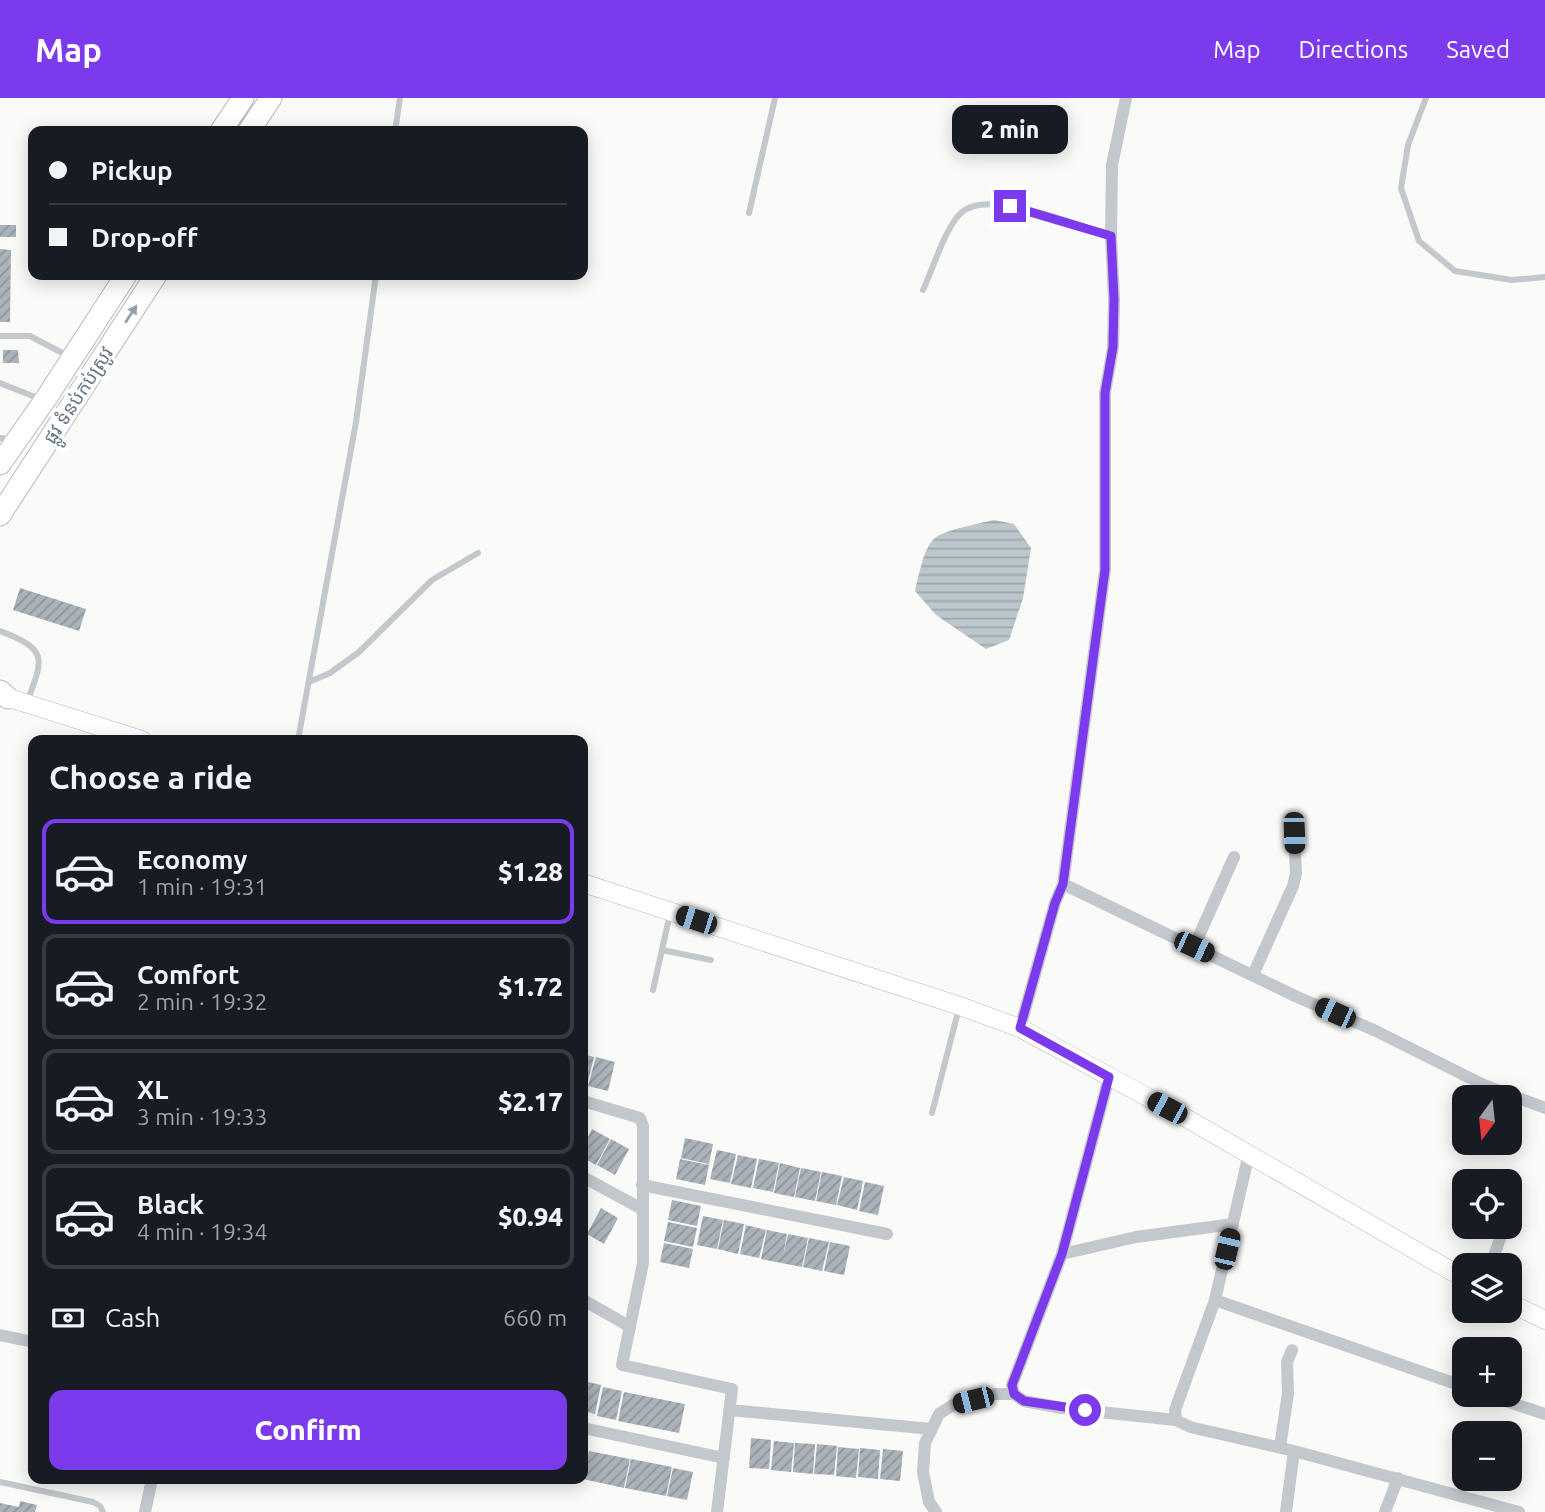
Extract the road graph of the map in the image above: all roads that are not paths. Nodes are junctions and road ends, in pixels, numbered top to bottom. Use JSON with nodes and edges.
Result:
{"nodes":[{"id":1,"x":243,"y":98,"type":"edge"},
{"id":2,"x":271,"y":98,"type":"edge"},
{"id":3,"x":400,"y":98,"type":"edge"},
{"id":4,"x":775,"y":98,"type":"edge"},
{"id":5,"x":1126,"y":98,"type":"edge"},
{"id":6,"x":1426,"y":98,"type":"edge"},
{"id":7,"x":224,"y":126,"type":"edge"},
{"id":8,"x":252,"y":126,"type":"edge"},
{"id":9,"x":396,"y":126,"type":"edge"},
{"id":10,"x":749,"y":214,"type":"dead end"},
{"id":11,"x":1111,"y":236,"type":"junction"},
{"id":12,"x":1545,"y":277,"type":"edge"},
{"id":13,"x":123,"y":280,"type":"edge"},
{"id":14,"x":153,"y":280,"type":"edge"},
{"id":15,"x":375,"y":280,"type":"edge"},
{"id":16,"x":923,"y":290,"type":"dead end"},
{"id":17,"x":0,"y":337,"type":"edge"},
{"id":18,"x":72,"y":358,"type":"junction"},
{"id":19,"x":0,"y":383,"type":"edge"},
{"id":20,"x":45,"y":400,"type":"junction"},
{"id":21,"x":8,"y":438,"type":"edge"},
{"id":22,"x":0,"y":464,"type":"edge"},
{"id":23,"x":0,"y":515,"type":"edge"},
{"id":24,"x":478,"y":553,"type":"dead end"},
{"id":25,"x":0,"y":631,"type":"edge"},
{"id":26,"x":309,"y":682,"type":"junction"},
{"id":27,"x":8,"y":697,"type":"edge"},
{"id":28,"x":126,"y":735,"type":"edge"},
{"id":29,"x":299,"y":735,"type":"edge"},
{"id":30,"x":1294,"y":833,"type":"dead end"},
{"id":31,"x":1234,"y":857,"type":"dead end"},
{"id":32,"x":1063,"y":884,"type":"junction"},
{"id":33,"x":588,"y":885,"type":"edge"},
{"id":34,"x":671,"y":912,"type":"junction"},
{"id":35,"x":1194,"y":947,"type":"junction"},
{"id":36,"x":662,"y":950,"type":"junction"},
{"id":37,"x":711,"y":960,"type":"dead end"},
{"id":38,"x":1253,"y":975,"type":"junction"},
{"id":39,"x":653,"y":990,"type":"dead end"},
{"id":40,"x":960,"y":1006,"type":"junction"},
{"id":41,"x":1020,"y":1028,"type":"junction"},
{"id":42,"x":1109,"y":1077,"type":"junction"},
{"id":43,"x":588,"y":1102,"type":"edge"},
{"id":44,"x":1545,"y":1108,"type":"edge"},
{"id":45,"x":932,"y":1113,"type":"dead end"},
{"id":46,"x":1249,"y":1154,"type":"junction"},
{"id":47,"x":588,"y":1180,"type":"edge"},
{"id":48,"x":642,"y":1185,"type":"junction"},
{"id":49,"x":642,"y":1209,"type":"junction"},
{"id":50,"x":1233,"y":1224,"type":"junction"},
{"id":51,"x":887,"y":1234,"type":"dead end"},
{"id":52,"x":1062,"y":1254,"type":"junction"},
{"id":53,"x":1452,"y":1271,"type":"edge"},
{"id":54,"x":1215,"y":1300,"type":"junction"},
{"id":55,"x":588,"y":1303,"type":"edge"},
{"id":56,"x":1522,"y":1309,"type":"edge"},
{"id":57,"x":1545,"y":1320,"type":"edge"},
{"id":58,"x":629,"y":1326,"type":"junction"},
{"id":59,"x":0,"y":1335,"type":"edge"},
{"id":60,"x":28,"y":1341,"type":"edge"},
{"id":61,"x":1292,"y":1350,"type":"dead end"},
{"id":62,"x":1452,"y":1382,"type":"edge"},
{"id":63,"x":1014,"y":1394,"type":"junction"},
{"id":64,"x":1522,"y":1404,"type":"edge"},
{"id":65,"x":730,"y":1410,"type":"junction"},
{"id":66,"x":1543,"y":1410,"type":"edge"},
{"id":67,"x":1176,"y":1420,"type":"junction"},
{"id":68,"x":588,"y":1429,"type":"edge"},
{"id":69,"x":932,"y":1429,"type":"junction"},
{"id":70,"x":1280,"y":1447,"type":"junction"},
{"id":71,"x":1294,"y":1451,"type":"junction"},
{"id":72,"x":724,"y":1458,"type":"junction"},
{"id":73,"x":1398,"y":1478,"type":"junction"},
{"id":74,"x":0,"y":1482,"type":"edge"},
{"id":75,"x":152,"y":1484,"type":"edge"},
{"id":76,"x":149,"y":1511,"type":"edge"},
{"id":77,"x":103,"y":1512,"type":"edge"},
{"id":78,"x":717,"y":1512,"type":"edge"},
{"id":79,"x":936,"y":1512,"type":"edge"},
{"id":80,"x":1286,"y":1512,"type":"edge"},
{"id":81,"x":1385,"y":1512,"type":"edge"},
{"id":82,"x":1519,"y":1512,"type":"edge"}],
"edges":[{"from":1,"to":7,"type":"main road"},
{"from":2,"to":8,"type":"main road"},
{"from":3,"to":9,"type":"lane"},
{"from":4,"to":10,"type":"lane"},
{"from":5,"to":11,"type":"street"},
{"from":6,"to":12,"type":"lane"},
{"from":11,"to":16,"type":"lane"},
{"from":11,"to":32,"type":"street"},
{"from":13,"to":18,"type":"main road","name":"ផ្លូវ ទំនប់កប់ស្រូវ"},
{"from":23,"to":14,"type":"main road","name":"ផ្លូវ ទំនប់កប់ស្រូវ","one_way":true},
{"from":15,"to":26,"type":"lane"},
{"from":17,"to":18,"type":"lane"},
{"from":18,"to":20,"type":"main road","name":"ផ្លូវ ទំនប់កប់ស្រូវ"},
{"from":19,"to":20,"type":"lane"},
{"from":20,"to":21,"type":"main road","name":"ផ្លូវ ទំនប់កប់ស្រូវ"},
{"from":21,"to":22,"type":"main road","name":"ផ្លូវ ទំនប់កប់ស្រូវ"},
{"from":24,"to":26,"type":"lane"},
{"from":25,"to":27,"type":"lane"},
{"from":26,"to":29,"type":"lane"},
{"from":27,"to":28,"type":"main road"},
{"from":30,"to":38,"type":"street"},
{"from":31,"to":35,"type":"street"},
{"from":32,"to":35,"type":"street"},
{"from":32,"to":41,"type":"street"},
{"from":33,"to":34,"type":"main road"},
{"from":34,"to":36,"type":"lane"},
{"from":34,"to":40,"type":"main road"},
{"from":35,"to":38,"type":"street"},
{"from":36,"to":37,"type":"lane"},
{"from":36,"to":39,"type":"lane"},
{"from":38,"to":44,"type":"street"},
{"from":40,"to":41,"type":"main road"},
{"from":40,"to":45,"type":"lane"},
{"from":41,"to":42,"type":"main road"},
{"from":42,"to":46,"type":"main road"},
{"from":42,"to":52,"type":"street"},
{"from":43,"to":48,"type":"street"},
{"from":46,"to":50,"type":"street"},
{"from":46,"to":53,"type":"main road"},
{"from":47,"to":49,"type":"street"},
{"from":48,"to":49,"type":"street"},
{"from":48,"to":51,"type":"street"},
{"from":49,"to":58,"type":"street"},
{"from":50,"to":52,"type":"street"},
{"from":50,"to":54,"type":"street"},
{"from":52,"to":63,"type":"street"},
{"from":54,"to":62,"type":"street"},
{"from":54,"to":67,"type":"street"},
{"from":55,"to":58,"type":"street"},
{"from":56,"to":57,"type":"main road"},
{"from":58,"to":65,"type":"street"},
{"from":59,"to":60,"type":"street"},
{"from":61,"to":70,"type":"street"},
{"from":63,"to":67,"type":"street"},
{"from":63,"to":69,"type":"street"},
{"from":64,"to":66,"type":"street"},
{"from":65,"to":69,"type":"street"},
{"from":65,"to":72,"type":"street"},
{"from":67,"to":70,"type":"street"},
{"from":68,"to":72,"type":"street"},
{"from":69,"to":79,"type":"street"},
{"from":70,"to":71,"type":"street"},
{"from":71,"to":73,"type":"street"},
{"from":71,"to":80,"type":"street"},
{"from":72,"to":78,"type":"street"},
{"from":73,"to":81,"type":"street"},
{"from":73,"to":82,"type":"street"},
{"from":74,"to":77,"type":"lane"},
{"from":75,"to":76,"type":"street"}]}
